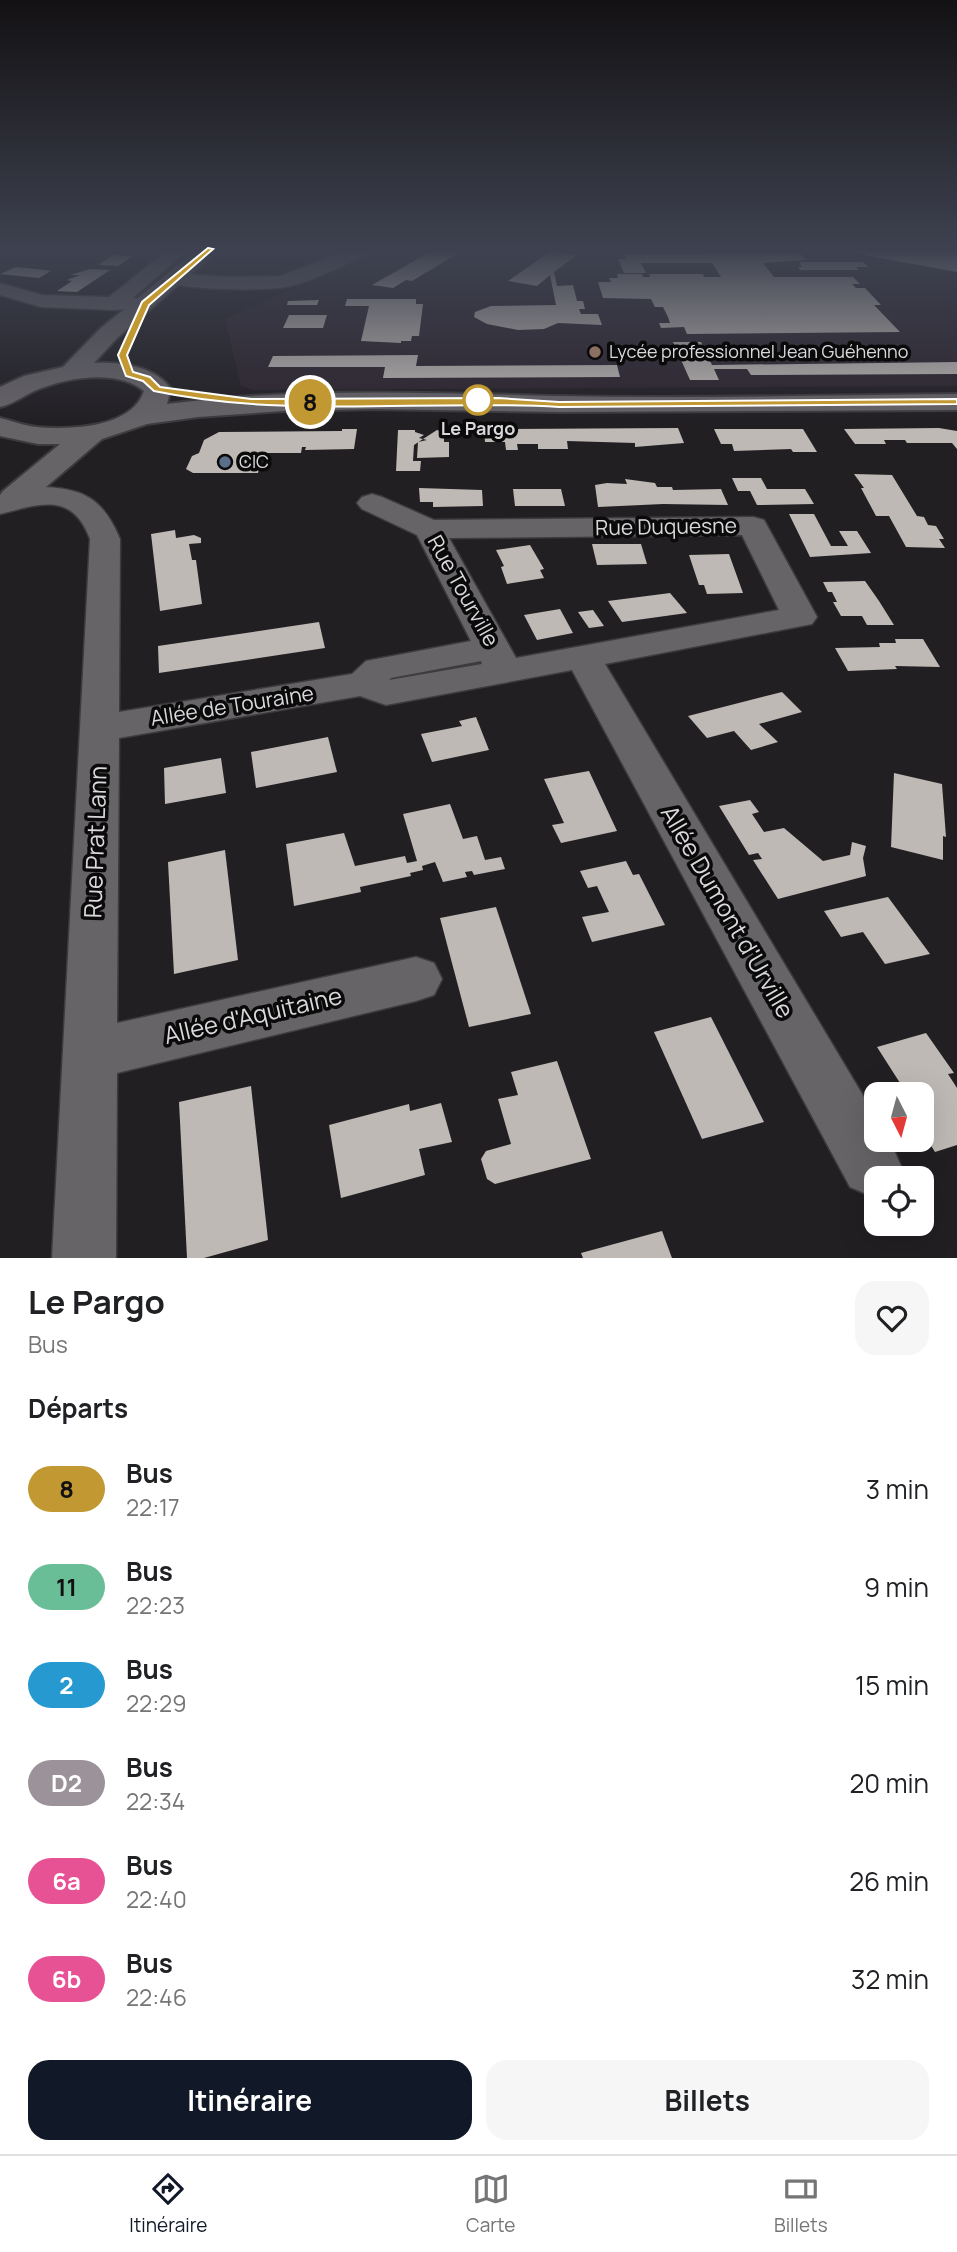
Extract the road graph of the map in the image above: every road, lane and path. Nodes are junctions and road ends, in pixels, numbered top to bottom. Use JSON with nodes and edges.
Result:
{"nodes":[{"id":1,"x":140,"y":308,"type":"edge"},
{"id":2,"x":143,"y":308,"type":"edge"},
{"id":3,"x":71,"y":373,"type":"junction"},
{"id":4,"x":129,"y":374,"type":"junction"},
{"id":5,"x":158,"y":389,"type":"junction"},
{"id":6,"x":957,"y":395,"type":"edge"},
{"id":7,"x":0,"y":399,"type":"edge"},
{"id":8,"x":498,"y":400,"type":"junction"},
{"id":9,"x":957,"y":401,"type":"edge"},
{"id":10,"x":251,"y":402,"type":"junction"},
{"id":11,"x":139,"y":417,"type":"junction"},
{"id":12,"x":12,"y":430,"type":"edge"},
{"id":13,"x":92,"y":433,"type":"junction"},
{"id":14,"x":372,"y":503,"type":"dead end"},
{"id":15,"x":5,"y":510,"type":"edge"},
{"id":16,"x":429,"y":529,"type":"junction"},
{"id":17,"x":583,"y":657,"type":"junction"},
{"id":18,"x":500,"y":660,"type":"junction"},
{"id":19,"x":99,"y":728,"type":"junction"},
{"id":20,"x":416,"y":979,"type":"dead end"},
{"id":21,"x":90,"y":1054,"type":"junction"},
{"id":22,"x":871,"y":1166,"type":"dead end"},
{"id":23,"x":84,"y":1258,"type":"edge"}],
"edges":[{"from":1,"to":3,"type":"main road"},
{"from":2,"to":4,"type":"main road"},
{"from":3,"to":4,"type":"main road"},
{"from":3,"to":7,"type":"main road"},
{"from":4,"to":5,"type":"main road"},
{"from":5,"to":10,"type":"main road"},
{"from":5,"to":11,"type":"main road"},
{"from":6,"to":8,"type":"main road"},
{"from":8,"to":9,"type":"main road"},
{"from":8,"to":10,"type":"main road"},
{"from":10,"to":11,"type":"main road"},
{"from":11,"to":13,"type":"main road"},
{"from":12,"to":13,"type":"main road"},
{"from":12,"to":15,"type":"main road"},
{"from":13,"to":15,"type":"main road"},
{"from":14,"to":16,"type":"street","name":"Rue Tourville"},
{"from":15,"to":19,"type":"street","name":"Rue Prat Lann"},
{"from":16,"to":17,"type":"street","name":"Rue Duquesne"},
{"from":16,"to":18,"type":"street","name":"Rue Tourville"},
{"from":17,"to":18,"type":"street","name":"Rue Duquesne"},
{"from":17,"to":22,"type":"street","name":"Allée Dumont d'Urville"},
{"from":18,"to":19,"type":"street","name":"Allée de Touraine"},
{"from":19,"to":21,"type":"street","name":"Rue Prat Lann"},
{"from":20,"to":21,"type":"street","name":"Allée d'Aquitaine"},
{"from":21,"to":23,"type":"street","name":"Rue Prat Lann"}]}
